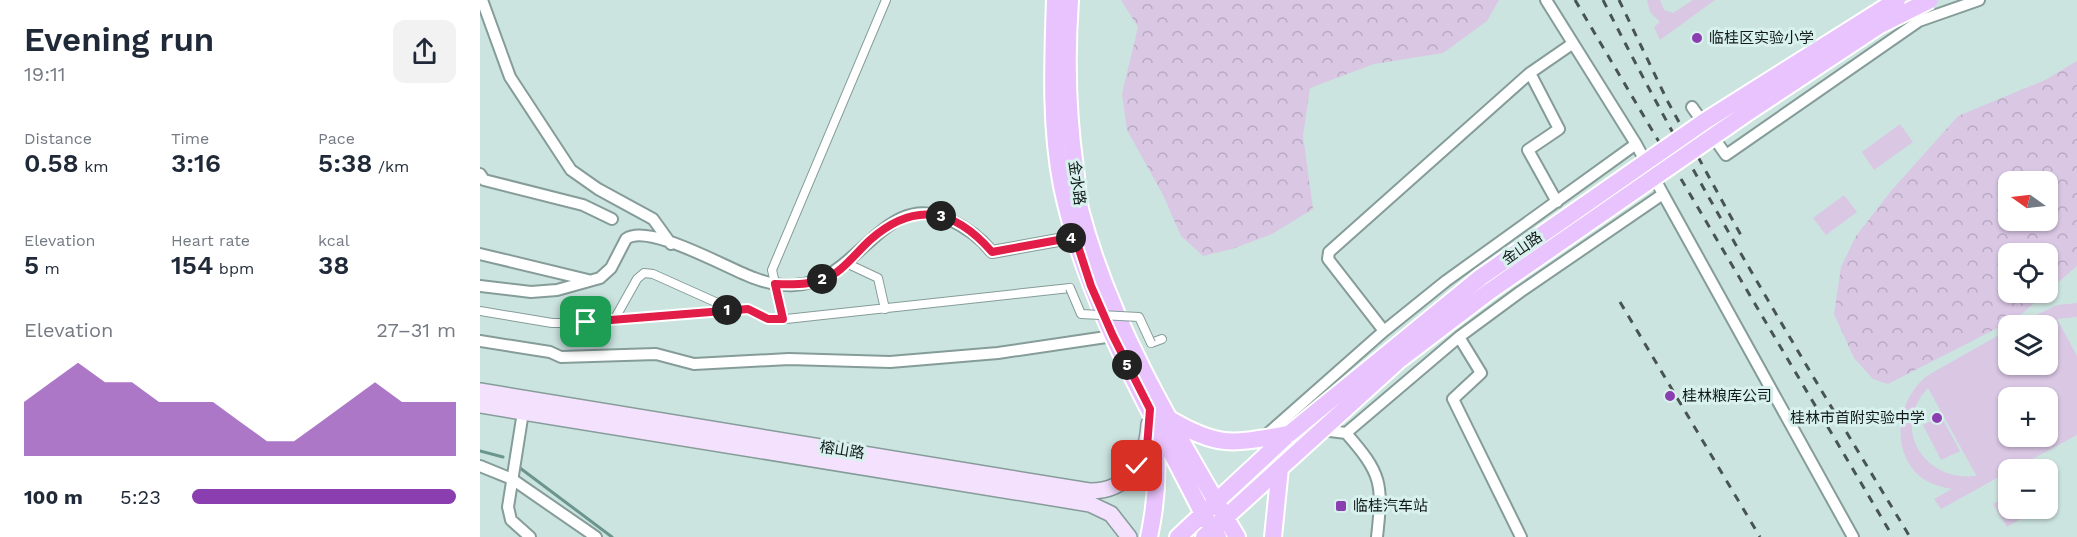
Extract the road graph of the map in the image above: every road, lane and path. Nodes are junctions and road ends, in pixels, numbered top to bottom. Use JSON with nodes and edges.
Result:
{"nodes":[{"id":1,"x":482,"y":0,"type":"edge"},
{"id":2,"x":886,"y":0,"type":"edge"},
{"id":3,"x":1055,"y":0,"type":"edge"},
{"id":4,"x":1070,"y":0,"type":"edge"},
{"id":5,"x":1546,"y":0,"type":"edge"},
{"id":6,"x":1897,"y":0,"type":"edge"},
{"id":7,"x":1930,"y":0,"type":"edge"},
{"id":8,"x":1979,"y":0,"type":"edge"},
{"id":9,"x":1572,"y":44,"type":"junction"},
{"id":10,"x":1530,"y":73,"type":"junction"},
{"id":11,"x":1692,"y":107,"type":"dead end"},
{"id":12,"x":1636,"y":144,"type":"junction"},
{"id":13,"x":481,"y":177,"type":"edge"},
{"id":14,"x":1663,"y":194,"type":"junction"},
{"id":15,"x":1557,"y":202,"type":"junction"},
{"id":16,"x":612,"y":219,"type":"dead end"},
{"id":17,"x":1075,"y":237,"type":"junction"},
{"id":18,"x":671,"y":244,"type":"junction"},
{"id":19,"x":480,"y":254,"type":"edge"},
{"id":20,"x":846,"y":263,"type":"junction"},
{"id":21,"x":591,"y":280,"type":"junction"},
{"id":22,"x":775,"y":284,"type":"junction"},
{"id":23,"x":1486,"y":284,"type":"junction"},
{"id":24,"x":480,"y":286,"type":"edge"},
{"id":25,"x":885,"y":309,"type":"junction"},
{"id":26,"x":732,"y":310,"type":"junction"},
{"id":27,"x":480,"y":311,"type":"edge"},
{"id":28,"x":783,"y":319,"type":"junction"},
{"id":29,"x":614,"y":320,"type":"junction"},
{"id":30,"x":1384,"y":331,"type":"junction"},
{"id":31,"x":1113,"y":336,"type":"junction"},
{"id":32,"x":1459,"y":337,"type":"junction"},
{"id":33,"x":1162,"y":339,"type":"dead end"},
{"id":34,"x":480,"y":341,"type":"edge"},
{"id":35,"x":480,"y":391,"type":"edge"},
{"id":36,"x":480,"y":405,"type":"edge"},
{"id":37,"x":1150,"y":409,"type":"junction"},
{"id":38,"x":523,"y":412,"type":"junction"},
{"id":39,"x":1170,"y":419,"type":"junction"},
{"id":40,"x":1322,"y":430,"type":"junction"},
{"id":41,"x":1346,"y":433,"type":"junction"},
{"id":42,"x":1289,"y":434,"type":"junction"},
{"id":43,"x":1262,"y":438,"type":"junction"},
{"id":44,"x":480,"y":466,"type":"edge"},
{"id":45,"x":1280,"y":468,"type":"junction"},
{"id":46,"x":512,"y":480,"type":"junction"},
{"id":47,"x":1216,"y":501,"type":"junction"},
{"id":48,"x":1202,"y":512,"type":"junction"},
{"id":49,"x":1215,"y":530,"type":"edge"},
{"id":50,"x":530,"y":537,"type":"edge"},
{"id":51,"x":596,"y":537,"type":"edge"},
{"id":52,"x":1129,"y":537,"type":"edge"},
{"id":53,"x":1149,"y":537,"type":"edge"},
{"id":54,"x":1178,"y":537,"type":"edge"},
{"id":55,"x":1237,"y":537,"type":"edge"},
{"id":56,"x":1273,"y":537,"type":"edge"},
{"id":57,"x":1377,"y":537,"type":"edge"},
{"id":58,"x":1521,"y":537,"type":"edge"},
{"id":59,"x":1853,"y":537,"type":"edge"}],
"edges":[{"from":1,"to":18,"type":"street"},
{"from":2,"to":22,"type":"street"},
{"from":3,"to":17,"type":"main road","name":"金水路"},
{"from":4,"to":39,"type":"main road","name":"金水路"},
{"from":5,"to":9,"type":"street"},
{"from":6,"to":23,"type":"main road","name":"金山路","bridge":true},
{"from":7,"to":23,"type":"main road","name":"金山路","bridge":true},
{"from":8,"to":11,"type":"street"},
{"from":9,"to":10,"type":"street"},
{"from":9,"to":12,"type":"street"},
{"from":10,"to":15,"type":"street"},
{"from":10,"to":30,"type":"street"},
{"from":12,"to":14,"type":"street"},
{"from":12,"to":15,"type":"street"},
{"from":13,"to":16,"type":"street"},
{"from":14,"to":32,"type":"street"},
{"from":14,"to":59,"type":"street"},
{"from":15,"to":30,"type":"street"},
{"from":17,"to":20,"type":"street"},
{"from":17,"to":31,"type":"main road","name":"金水路"},
{"from":18,"to":21,"type":"street"},
{"from":18,"to":22,"type":"street"},
{"from":19,"to":21,"type":"street"},
{"from":20,"to":22,"type":"street"},
{"from":20,"to":25,"type":"street"},
{"from":21,"to":24,"type":"street"},
{"from":22,"to":28,"type":"street"},
{"from":23,"to":40,"type":"main road","name":"金山路"},
{"from":23,"to":42,"type":"main road","name":"金山路"},
{"from":25,"to":28,"type":"street"},
{"from":25,"to":33,"type":"street","bridge":true},
{"from":26,"to":28,"type":"street"},
{"from":26,"to":29,"type":"street"},
{"from":26,"to":29,"type":"street"},
{"from":27,"to":29,"type":"street"},
{"from":30,"to":43,"type":"street"},
{"from":31,"to":34,"type":"street"},
{"from":31,"to":37,"type":"main road","name":"金水路"},
{"from":32,"to":41,"type":"street"},
{"from":32,"to":58,"type":"street"},
{"from":35,"to":37,"type":"main road","name":"榕山路"},
{"from":36,"to":38,"type":"main road","name":"榕山路"},
{"from":37,"to":48,"type":"main road","name":"金水路"},
{"from":37,"to":53,"type":"main road"},
{"from":38,"to":46,"type":"street"},
{"from":38,"to":52,"type":"main road","name":"榕山路"},
{"from":39,"to":43,"type":"main road"},
{"from":39,"to":47,"type":"main road","name":"金水路"},
{"from":40,"to":41,"type":"street"},
{"from":40,"to":45,"type":"main road","name":"金山路"},
{"from":41,"to":57,"type":"street"},
{"from":42,"to":43,"type":"main road"},
{"from":42,"to":47,"type":"main road","name":"金山路"},
{"from":44,"to":46,"type":"street"},
{"from":45,"to":49,"type":"main road","name":"金山路"},
{"from":45,"to":56,"type":"main road"},
{"from":46,"to":50,"type":"street"},
{"from":46,"to":51,"type":"street"},
{"from":47,"to":48,"type":"main road","name":"金山路"},
{"from":47,"to":49,"type":"main road","name":"金水路"},
{"from":48,"to":49,"type":"main road","name":"金水路"},
{"from":48,"to":54,"type":"main road","name":"金山路"},
{"from":49,"to":55,"type":"main road"}]}
